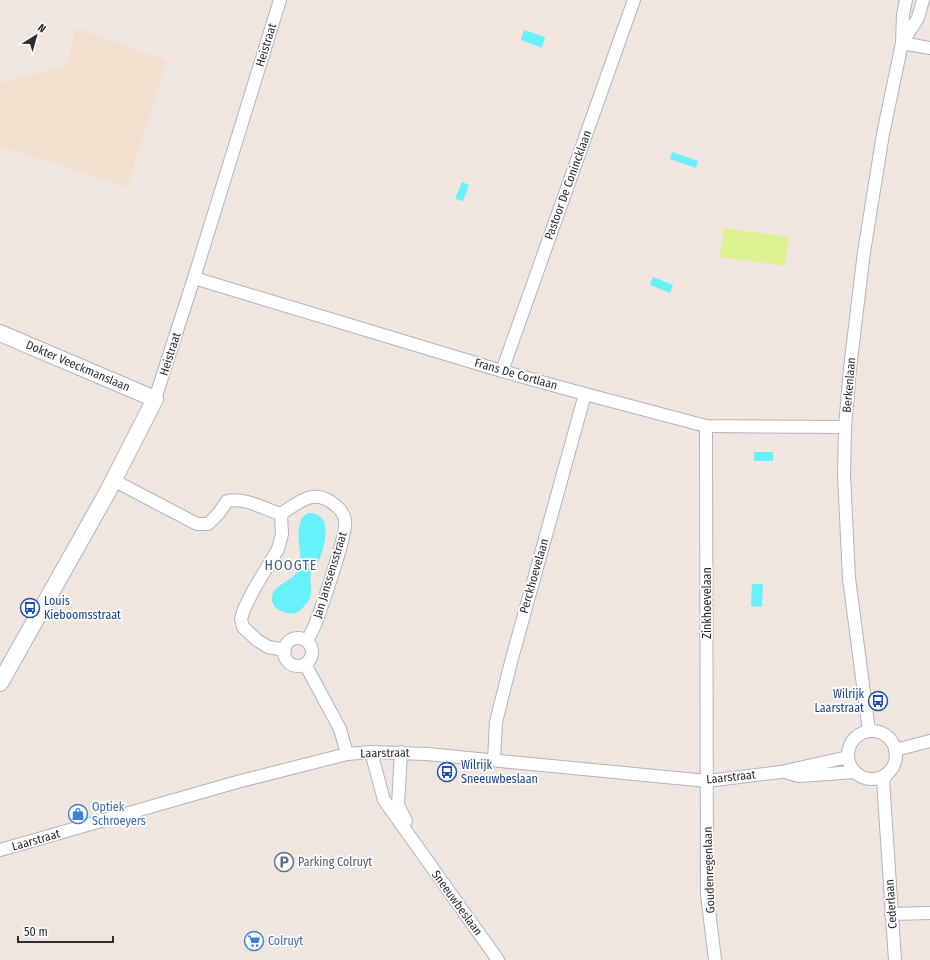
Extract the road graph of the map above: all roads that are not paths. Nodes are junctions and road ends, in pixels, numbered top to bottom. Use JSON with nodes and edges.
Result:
{"nodes":[{"id":1,"x":280,"y":0,"type":"edge"},
{"id":2,"x":634,"y":0,"type":"edge"},
{"id":3,"x":906,"y":0,"type":"edge"},
{"id":4,"x":923,"y":0,"type":"edge"},
{"id":5,"x":902,"y":43,"type":"junction"},
{"id":6,"x":930,"y":48,"type":"edge"},
{"id":7,"x":194,"y":278,"type":"junction"},
{"id":8,"x":0,"y":333,"type":"edge"},
{"id":9,"x":502,"y":371,"type":"junction"},
{"id":10,"x":585,"y":394,"type":"junction"},
{"id":11,"x":155,"y":399,"type":"junction"},
{"id":12,"x":706,"y":426,"type":"junction"},
{"id":13,"x":845,"y":427,"type":"junction"},
{"id":14,"x":113,"y":480,"type":"junction"},
{"id":15,"x":281,"y":514,"type":"junction"},
{"id":16,"x":307,"y":641,"type":"junction"},
{"id":17,"x":285,"y":650,"type":"junction"},
{"id":18,"x":305,"y":664,"type":"junction"},
{"id":19,"x":0,"y":684,"type":"edge"},
{"id":20,"x":869,"y":731,"type":"junction"},
{"id":21,"x":930,"y":740,"type":"edge"},
{"id":22,"x":895,"y":750,"type":"junction"},
{"id":23,"x":371,"y":752,"type":"junction"},
{"id":24,"x":401,"y":752,"type":"junction"},
{"id":25,"x":347,"y":754,"type":"junction"},
{"id":26,"x":848,"y":757,"type":"junction"},
{"id":27,"x":494,"y":760,"type":"junction"},
{"id":28,"x":781,"y":772,"type":"junction"},
{"id":29,"x":855,"y":772,"type":"junction"},
{"id":30,"x":888,"y":773,"type":"junction"},
{"id":31,"x":871,"y":779,"type":"junction"},
{"id":32,"x":707,"y":781,"type":"junction"},
{"id":33,"x":417,"y":846,"type":"junction"},
{"id":34,"x":886,"y":848,"type":"junction"},
{"id":35,"x":0,"y":850,"type":"edge"},
{"id":36,"x":930,"y":913,"type":"edge"},
{"id":37,"x":892,"y":914,"type":"junction"},
{"id":38,"x":498,"y":960,"type":"edge"},
{"id":39,"x":715,"y":960,"type":"edge"},
{"id":40,"x":895,"y":960,"type":"edge"}],
"edges":[{"from":1,"to":7,"type":"street","name":"Heistraat"},
{"from":2,"to":9,"type":"street","name":"Pastoor De Conincklaan"},
{"from":3,"to":5,"type":"street","name":"Berkenlaan"},
{"from":4,"to":5,"type":"street","name":"Berkenlaan"},
{"from":5,"to":6,"type":"street"},
{"from":5,"to":13,"type":"street","name":"Berkenlaan"},
{"from":7,"to":9,"type":"street","name":"Frans De Cortlaan"},
{"from":7,"to":11,"type":"street","name":"Heistraat"},
{"from":8,"to":11,"type":"street","name":"Dokter Veeckmanslaan"},
{"from":9,"to":10,"type":"street","name":"Frans De Cortlaan"},
{"from":10,"to":12,"type":"street","name":"Frans De Cortlaan"},
{"from":10,"to":27,"type":"street","name":"Perckhoevelaan"},
{"from":11,"to":14,"type":"street","name":"Heistraat"},
{"from":12,"to":13,"type":"street","name":"Frans De Cortlaan"},
{"from":12,"to":32,"type":"street","name":"Zinkhoevelaan"},
{"from":13,"to":20,"type":"street","name":"Berkenlaan"},
{"from":14,"to":15,"type":"street"},
{"from":14,"to":19,"type":"street","name":"Heistraat"},
{"from":15,"to":16,"type":"street","name":"Jan Janssensstraat"},
{"from":15,"to":17,"type":"street"},
{"from":16,"to":17,"type":"street"},
{"from":16,"to":18,"type":"street"},
{"from":17,"to":18,"type":"street"},
{"from":18,"to":25,"type":"street"},
{"from":20,"to":22,"type":"street"},
{"from":20,"to":26,"type":"street"},
{"from":21,"to":22,"type":"street"},
{"from":22,"to":30,"type":"street"},
{"from":23,"to":24,"type":"street","name":"Laarstraat"},
{"from":23,"to":25,"type":"street","name":"Laarstraat"},
{"from":23,"to":33,"type":"street","name":"Sneeuwbeslaan"},
{"from":24,"to":27,"type":"street","name":"Laarstraat"},
{"from":24,"to":33,"type":"street","name":"Sneeuwbeslaan"},
{"from":25,"to":35,"type":"street","name":"Laarstraat"},
{"from":26,"to":28,"type":"street","name":"Laarstraat"},
{"from":26,"to":29,"type":"street"},
{"from":27,"to":32,"type":"street","name":"Laarstraat"},
{"from":28,"to":29,"type":"street","name":"Laarstraat"},
{"from":28,"to":32,"type":"street","name":"Laarstraat"},
{"from":29,"to":31,"type":"street"},
{"from":30,"to":31,"type":"street"},
{"from":30,"to":34,"type":"street","name":"Cederlaan"},
{"from":31,"to":34,"type":"street","name":"Cederlaan"},
{"from":32,"to":39,"type":"street","name":"Goudenregenlaan"},
{"from":33,"to":38,"type":"street","name":"Sneeuwbeslaan"},
{"from":34,"to":37,"type":"street","name":"Cederlaan"},
{"from":36,"to":37,"type":"street"},
{"from":37,"to":40,"type":"street","name":"Cederlaan"}]}
